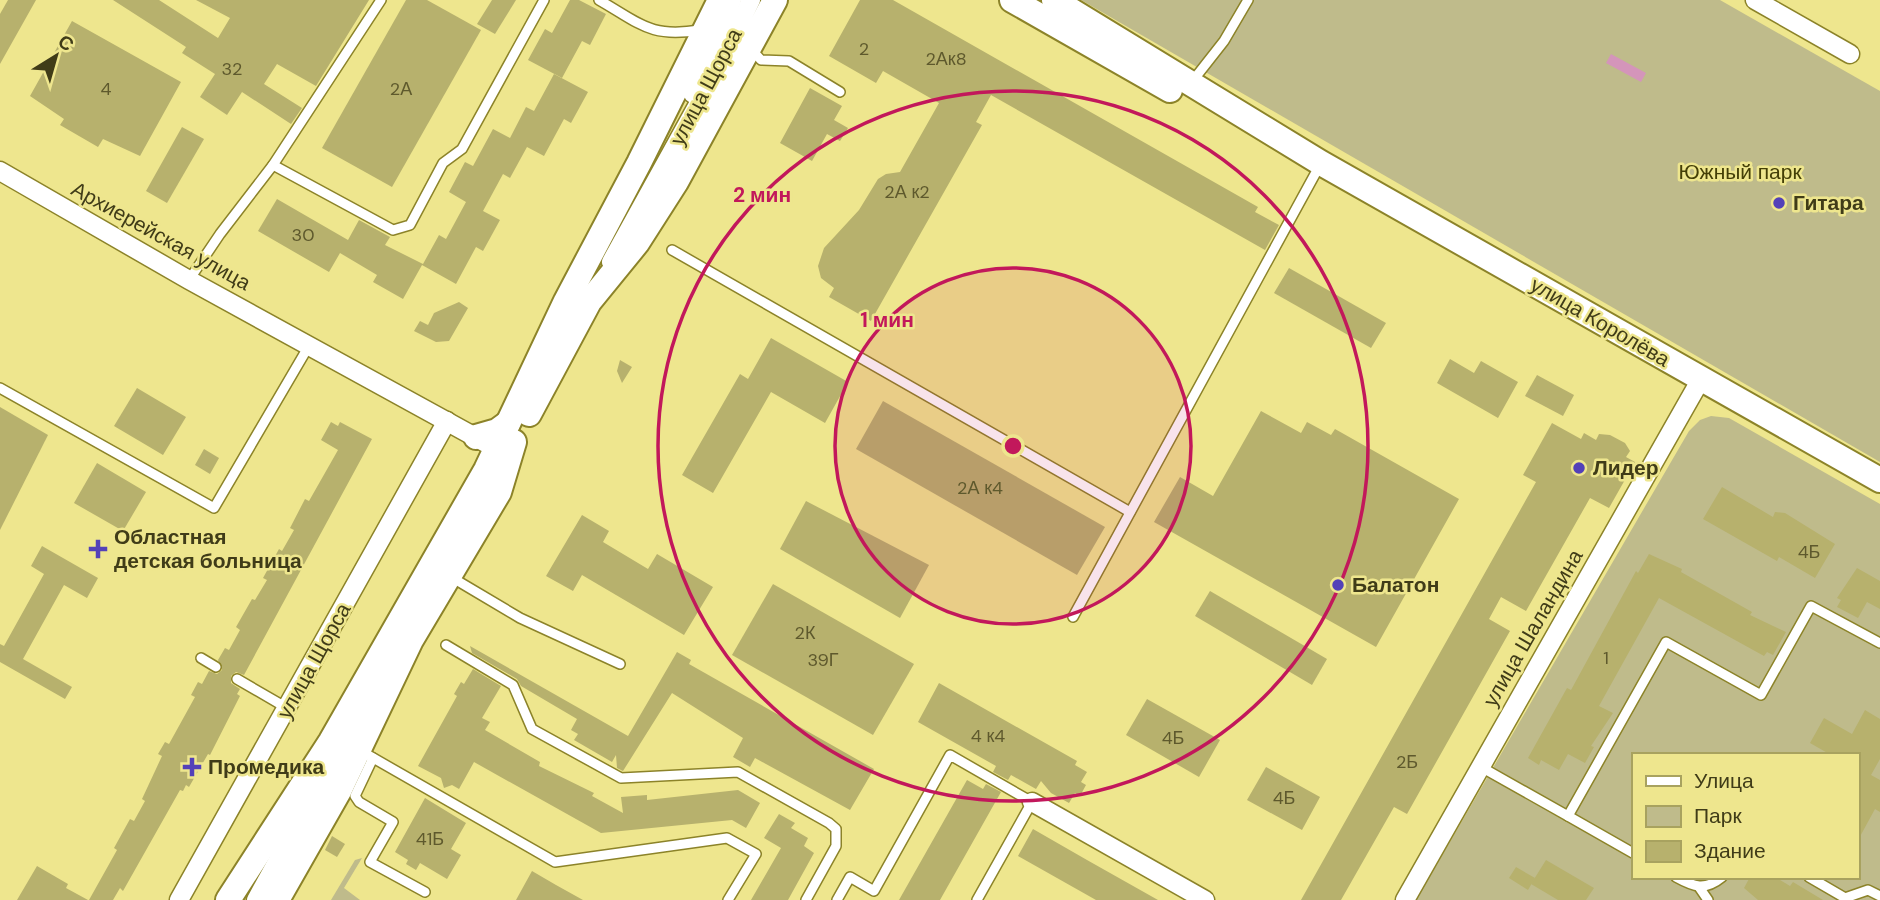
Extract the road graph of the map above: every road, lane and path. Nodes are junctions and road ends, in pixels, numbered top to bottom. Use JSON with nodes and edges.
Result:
{"nodes":[{"id":1,"x":381,"y":0,"type":"edge"},
{"id":2,"x":544,"y":0,"type":"edge"},
{"id":3,"x":599,"y":0,"type":"edge"},
{"id":4,"x":720,"y":0,"type":"edge"},
{"id":5,"x":732,"y":0,"type":"edge"},
{"id":6,"x":751,"y":0,"type":"edge"},
{"id":7,"x":775,"y":0,"type":"edge"},
{"id":8,"x":1012,"y":0,"type":"edge"},
{"id":9,"x":1054,"y":0,"type":"edge"},
{"id":10,"x":1248,"y":0,"type":"edge"},
{"id":11,"x":1755,"y":0,"type":"edge"},
{"id":12,"x":706,"y":29,"type":"junction"},
{"id":13,"x":1850,"y":54,"type":"dead end"},
{"id":14,"x":759,"y":55,"type":"junction"},
{"id":15,"x":1190,"y":84,"type":"junction"},
{"id":16,"x":840,"y":92,"type":"dead end"},
{"id":17,"x":1321,"y":163,"type":"junction"},
{"id":18,"x":273,"y":165,"type":"junction"},
{"id":19,"x":0,"y":171,"type":"edge"},
{"id":20,"x":659,"y":173,"type":"junction"},
{"id":21,"x":672,"y":250,"type":"dead end"},
{"id":22,"x":189,"y":280,"type":"junction"},
{"id":23,"x":589,"y":302,"type":"junction"},
{"id":24,"x":305,"y":341,"type":"junction"},
{"id":25,"x":1701,"y":379,"type":"junction"},
{"id":26,"x":0,"y":388,"type":"edge"},
{"id":27,"x":447,"y":421,"type":"junction"},
{"id":28,"x":499,"y":446,"type":"junction"},
{"id":29,"x":1880,"y":480,"type":"edge"},
{"id":30,"x":1130,"y":512,"type":"junction"},
{"id":31,"x":450,"y":576,"type":"junction"},
{"id":32,"x":1073,"y":617,"type":"dead end"},
{"id":33,"x":411,"y":640,"type":"junction"},
{"id":34,"x":1880,"y":643,"type":"edge"},
{"id":35,"x":446,"y":645,"type":"dead end"},
{"id":36,"x":201,"y":658,"type":"dead end"},
{"id":37,"x":620,"y":664,"type":"dead end"},
{"id":38,"x":216,"y":667,"type":"dead end"},
{"id":39,"x":237,"y":679,"type":"dead end"},
{"id":40,"x":288,"y":708,"type":"junction"},
{"id":41,"x":331,"y":741,"type":"junction"},
{"id":42,"x":367,"y":754,"type":"junction"},
{"id":43,"x":1480,"y":767,"type":"junction"},
{"id":44,"x":1032,"y":802,"type":"junction"},
{"id":45,"x":1568,"y":816,"type":"junction"},
{"id":46,"x":1632,"y":852,"type":"edge"},
{"id":47,"x":268,"y":874,"type":"junction"},
{"id":48,"x":1681,"y":879,"type":"edge"},
{"id":49,"x":1719,"y":879,"type":"edge"},
{"id":50,"x":1812,"y":879,"type":"edge"},
{"id":51,"x":1699,"y":887,"type":"junction"},
{"id":52,"x":425,"y":892,"type":"dead end"},
{"id":53,"x":1880,"y":896,"type":"edge"},
{"id":54,"x":179,"y":900,"type":"edge"},
{"id":55,"x":228,"y":900,"type":"edge"},
{"id":56,"x":254,"y":900,"type":"edge"},
{"id":57,"x":277,"y":900,"type":"edge"},
{"id":58,"x":729,"y":900,"type":"edge"},
{"id":59,"x":806,"y":900,"type":"edge"},
{"id":60,"x":837,"y":900,"type":"edge"},
{"id":61,"x":977,"y":900,"type":"edge"},
{"id":62,"x":1205,"y":900,"type":"edge"},
{"id":63,"x":1405,"y":900,"type":"edge"},
{"id":64,"x":1708,"y":900,"type":"edge"}],
"edges":[{"from":1,"to":18,"type":"lane"},
{"from":2,"to":18,"type":"lane"},
{"from":3,"to":12,"type":"lane"},
{"from":4,"to":12,"type":"main road"},
{"from":5,"to":20,"type":"street","name":"улица Щорса"},
{"from":6,"to":20,"type":"street","name":"улица Щорса"},
{"from":7,"to":14,"type":"main road"},
{"from":8,"to":17,"type":"main road","name":"улица Королёва"},
{"from":9,"to":15,"type":"main road","name":"улица Королёва"},
{"from":10,"to":15,"type":"lane"},
{"from":11,"to":13,"type":"street"},
{"from":12,"to":28,"type":"main road"},
{"from":14,"to":16,"type":"lane"},
{"from":14,"to":23,"type":"main road"},
{"from":15,"to":17,"type":"main road","name":"улица Королёва"},
{"from":17,"to":25,"type":"main road","name":"улица Королёва"},
{"from":17,"to":30,"type":"lane"},
{"from":18,"to":22,"type":"lane"},
{"from":19,"to":22,"type":"street","name":"Архиерейская улица"},
{"from":20,"to":23,"type":"street","name":"улица Щорса"},
{"from":21,"to":30,"type":"lane"},
{"from":22,"to":24,"type":"street","name":"Архиерейская улица"},
{"from":23,"to":28,"type":"main road","name":"улица Щорса"},
{"from":24,"to":26,"type":"lane"},
{"from":24,"to":27,"type":"street","name":"Архиерейская улица"},
{"from":25,"to":29,"type":"main road","name":"улица Королёва"},
{"from":25,"to":43,"type":"street","name":"улица Шаландина"},
{"from":27,"to":28,"type":"street","name":"Архиерейская улица"},
{"from":27,"to":40,"type":"street","name":"улица Щорса"},
{"from":28,"to":31,"type":"main road","name":"улица Щорса"},
{"from":28,"to":41,"type":"main road","name":"улица Щорса"},
{"from":30,"to":32,"type":"lane"},
{"from":31,"to":33,"type":"main road","name":"улица Щорса"},
{"from":31,"to":37,"type":"lane"},
{"from":33,"to":42,"type":"main road","name":"улица Щорса"},
{"from":33,"to":47,"type":"street","name":"улица Щорса"},
{"from":34,"to":45,"type":"lane"},
{"from":35,"to":59,"type":"lane"},
{"from":36,"to":38,"type":"lane"},
{"from":39,"to":40,"type":"lane"},
{"from":40,"to":54,"type":"street","name":"улица Щорса"},
{"from":41,"to":47,"type":"street"},
{"from":41,"to":55,"type":"main road","name":"улица Щорса"},
{"from":42,"to":52,"type":"lane"},
{"from":42,"to":57,"type":"main road","name":"улица Щорса"},
{"from":42,"to":58,"type":"lane"},
{"from":43,"to":45,"type":"lane"},
{"from":43,"to":63,"type":"street","name":"улица Шаландина"},
{"from":44,"to":60,"type":"lane"},
{"from":44,"to":61,"type":"lane"},
{"from":44,"to":62,"type":"street"},
{"from":45,"to":46,"type":"lane"},
{"from":47,"to":56,"type":"street","name":"улица Щорса"},
{"from":48,"to":51,"type":"lane"},
{"from":49,"to":51,"type":"lane"},
{"from":50,"to":53,"type":"lane"},
{"from":51,"to":64,"type":"lane"}]}
